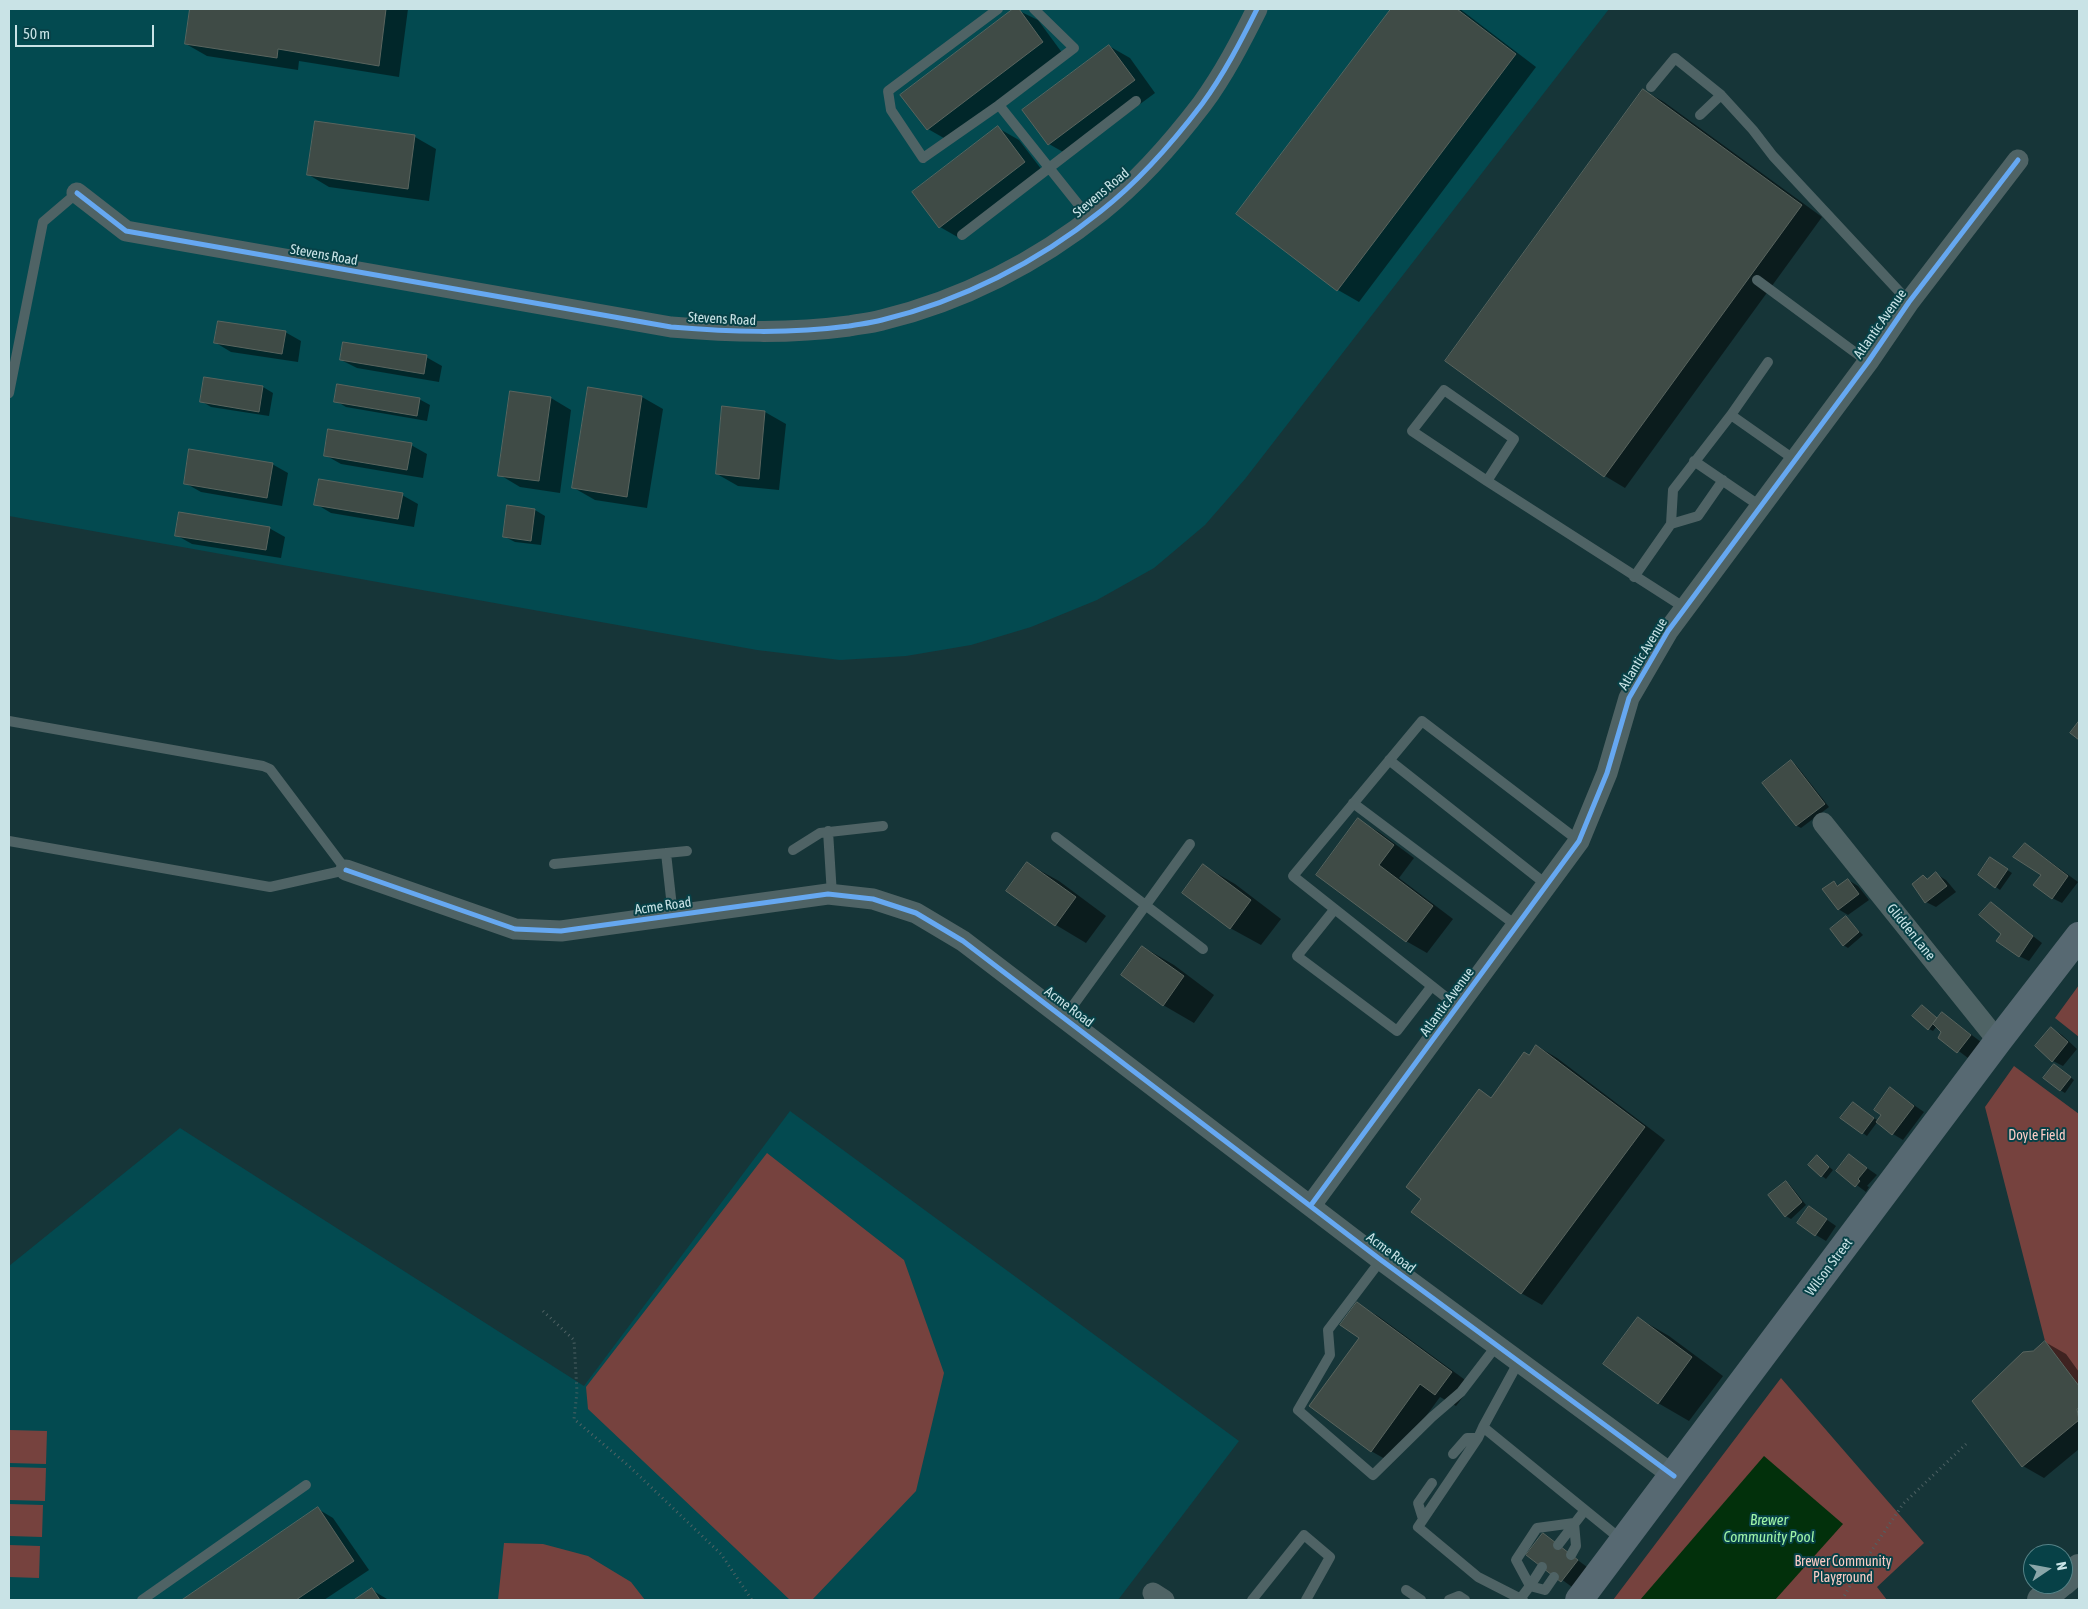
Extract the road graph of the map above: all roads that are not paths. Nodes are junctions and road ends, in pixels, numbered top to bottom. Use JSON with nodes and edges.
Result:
{"nodes":[{"id":1,"x":998,"y":9,"type":"edge"},
{"id":2,"x":1034,"y":9,"type":"edge"},
{"id":3,"x":1257,"y":9,"type":"edge"},
{"id":4,"x":1650,"y":87,"type":"dead end"},
{"id":5,"x":1721,"y":95,"type":"junction"},
{"id":6,"x":1136,"y":100,"type":"dead end"},
{"id":7,"x":999,"y":105,"type":"junction"},
{"id":8,"x":1700,"y":115,"type":"dead end"},
{"id":9,"x":2018,"y":160,"type":"dead end"},
{"id":10,"x":1049,"y":168,"type":"junction"},
{"id":11,"x":77,"y":193,"type":"joint"},
{"id":12,"x":1090,"y":219,"type":"junction"},
{"id":13,"x":962,"y":235,"type":"dead end"},
{"id":14,"x":1758,"y":280,"type":"dead end"},
{"id":15,"x":1909,"y":302,"type":"junction"},
{"id":16,"x":1768,"y":362,"type":"dead end"},
{"id":17,"x":1868,"y":362,"type":"junction"},
{"id":18,"x":9,"y":393,"type":"edge"},
{"id":19,"x":1731,"y":415,"type":"junction"},
{"id":20,"x":1795,"y":460,"type":"junction"},
{"id":21,"x":1694,"y":461,"type":"junction"},
{"id":22,"x":1723,"y":480,"type":"junction"},
{"id":23,"x":1487,"y":481,"type":"junction"},
{"id":24,"x":1760,"y":506,"type":"junction"},
{"id":25,"x":1671,"y":524,"type":"junction"},
{"id":26,"x":1634,"y":577,"type":"junction"},
{"id":27,"x":1685,"y":608,"type":"junction"},
{"id":28,"x":9,"y":721,"type":"edge"},
{"id":29,"x":1389,"y":760,"type":"junction"},
{"id":30,"x":1353,"y":803,"type":"junction"},
{"id":31,"x":1823,"y":823,"type":"dead end"},
{"id":32,"x":883,"y":826,"type":"dead end"},
{"id":33,"x":828,"y":830,"type":"junction"},
{"id":34,"x":1056,"y":837,"type":"dead end"},
{"id":35,"x":9,"y":841,"type":"edge"},
{"id":36,"x":1579,"y":841,"type":"junction"},
{"id":37,"x":1190,"y":844,"type":"dead end"},
{"id":38,"x":793,"y":850,"type":"dead end"},
{"id":39,"x":687,"y":851,"type":"dead end"},
{"id":40,"x":666,"y":853,"type":"junction"},
{"id":41,"x":554,"y":864,"type":"dead end"},
{"id":42,"x":346,"y":870,"type":"junction"},
{"id":43,"x":1547,"y":885,"type":"junction"},
{"id":44,"x":832,"y":895,"type":"junction"},
{"id":45,"x":1145,"y":904,"type":"junction"},
{"id":46,"x":1334,"y":910,"type":"junction"},
{"id":47,"x":673,"y":916,"type":"junction"},
{"id":48,"x":1517,"y":926,"type":"junction"},
{"id":49,"x":2079,"y":936,"type":"edge"},
{"id":50,"x":1203,"y":949,"type":"dead end"},
{"id":51,"x":1431,"y":987,"type":"junction"},
{"id":52,"x":1457,"y":1006,"type":"junction"},
{"id":53,"x":1064,"y":1018,"type":"junction"},
{"id":54,"x":1998,"y":1041,"type":"junction"},
{"id":55,"x":1311,"y":1205,"type":"junction"},
{"id":56,"x":1381,"y":1260,"type":"junction"},
{"id":57,"x":1498,"y":1345,"type":"junction"},
{"id":58,"x":1518,"y":1361,"type":"junction"},
{"id":59,"x":1483,"y":1427,"type":"junction"},
{"id":60,"x":1478,"y":1438,"type":"junction"},
{"id":61,"x":1453,"y":1454,"type":"dead end"},
{"id":62,"x":1674,"y":1476,"type":"junction"},
{"id":63,"x":1432,"y":1484,"type":"dead end"},
{"id":64,"x":306,"y":1485,"type":"dead end"},
{"id":65,"x":1585,"y":1510,"type":"junction"},
{"id":66,"x":1423,"y":1519,"type":"junction"},
{"id":67,"x":1574,"y":1524,"type":"junction"},
{"id":68,"x":1624,"y":1542,"type":"junction"},
{"id":69,"x":1558,"y":1545,"type":"dead end"},
{"id":70,"x":1571,"y":1555,"type":"dead end"},
{"id":71,"x":1542,"y":1567,"type":"dead end"},
{"id":72,"x":1554,"y":1577,"type":"dead end"},
{"id":73,"x":1530,"y":1586,"type":"junction"},
{"id":74,"x":1406,"y":1590,"type":"dead end"},
{"id":75,"x":142,"y":1600,"type":"edge"},
{"id":76,"x":1252,"y":1600,"type":"edge"},
{"id":77,"x":1306,"y":1600,"type":"edge"},
{"id":78,"x":1421,"y":1600,"type":"edge"},
{"id":79,"x":1449,"y":1600,"type":"edge"},
{"id":80,"x":1465,"y":1600,"type":"edge"},
{"id":81,"x":1522,"y":1600,"type":"edge"},
{"id":82,"x":1579,"y":1600,"type":"edge"}],
"edges":[{"from":1,"to":7,"type":"lane"},
{"from":2,"to":7,"type":"lane"},
{"from":3,"to":12,"type":"street","name":"Stevens Road"},
{"from":4,"to":5,"type":"lane"},
{"from":5,"to":8,"type":"lane"},
{"from":5,"to":15,"type":"lane"},
{"from":6,"to":10,"type":"lane"},
{"from":7,"to":10,"type":"lane"},
{"from":9,"to":15,"type":"street","name":"Atlantic Avenue"},
{"from":10,"to":12,"type":"lane"},
{"from":10,"to":13,"type":"lane"},
{"from":11,"to":12,"type":"street","name":"Stevens Road"},
{"from":11,"to":18,"type":"lane"},
{"from":14,"to":17,"type":"lane"},
{"from":15,"to":17,"type":"street","name":"Atlantic Avenue"},
{"from":16,"to":19,"type":"lane"},
{"from":17,"to":20,"type":"street","name":"Atlantic Avenue"},
{"from":19,"to":20,"type":"lane"},
{"from":19,"to":21,"type":"lane"},
{"from":20,"to":24,"type":"street","name":"Atlantic Avenue"},
{"from":21,"to":22,"type":"lane"},
{"from":21,"to":25,"type":"lane"},
{"from":22,"to":24,"type":"lane"},
{"from":22,"to":25,"type":"lane"},
{"from":23,"to":23,"type":"lane"},
{"from":23,"to":26,"type":"lane"},
{"from":24,"to":27,"type":"street","name":"Atlantic Avenue"},
{"from":25,"to":26,"type":"lane"},
{"from":26,"to":27,"type":"lane"},
{"from":27,"to":36,"type":"street","name":"Atlantic Avenue"},
{"from":28,"to":42,"type":"lane"},
{"from":29,"to":30,"type":"lane"},
{"from":29,"to":36,"type":"lane"},
{"from":29,"to":43,"type":"lane"},
{"from":30,"to":46,"type":"lane"},
{"from":30,"to":48,"type":"lane"},
{"from":31,"to":54,"type":"street","name":"Glidden Lane"},
{"from":32,"to":33,"type":"lane"},
{"from":33,"to":38,"type":"lane"},
{"from":33,"to":44,"type":"lane"},
{"from":34,"to":45,"type":"lane"},
{"from":35,"to":42,"type":"lane"},
{"from":36,"to":43,"type":"street","name":"Atlantic Avenue"},
{"from":37,"to":45,"type":"lane"},
{"from":39,"to":40,"type":"lane"},
{"from":40,"to":41,"type":"lane"},
{"from":40,"to":47,"type":"lane"},
{"from":42,"to":47,"type":"street","name":"Acme Road"},
{"from":43,"to":48,"type":"street","name":"Atlantic Avenue"},
{"from":44,"to":47,"type":"street","name":"Acme Road"},
{"from":44,"to":53,"type":"street","name":"Acme Road"},
{"from":45,"to":50,"type":"lane"},
{"from":45,"to":53,"type":"lane"},
{"from":46,"to":51,"type":"lane"},
{"from":46,"to":51,"type":"lane"},
{"from":48,"to":52,"type":"street","name":"Atlantic Avenue"},
{"from":49,"to":54,"type":"main road","name":"Wilson Street"},
{"from":51,"to":52,"type":"lane"},
{"from":52,"to":55,"type":"street","name":"Atlantic Avenue"},
{"from":53,"to":55,"type":"street","name":"Acme Road"},
{"from":54,"to":62,"type":"main road","name":"Wilson Street"},
{"from":55,"to":56,"type":"street","name":"Acme Road"},
{"from":56,"to":57,"type":"street","name":"Acme Road"},
{"from":56,"to":57,"type":"lane"},
{"from":57,"to":58,"type":"street","name":"Acme Road"},
{"from":58,"to":59,"type":"lane"},
{"from":58,"to":62,"type":"street","name":"Acme Road"},
{"from":59,"to":60,"type":"lane"},
{"from":59,"to":65,"type":"lane"},
{"from":60,"to":61,"type":"lane"},
{"from":60,"to":66,"type":"lane"},
{"from":62,"to":68,"type":"main road","name":"Wilson Street"},
{"from":63,"to":66,"type":"lane"},
{"from":64,"to":75,"type":"lane"},
{"from":65,"to":67,"type":"lane"},
{"from":65,"to":68,"type":"lane"},
{"from":66,"to":81,"type":"lane"},
{"from":67,"to":69,"type":"lane"},
{"from":67,"to":70,"type":"lane"},
{"from":67,"to":73,"type":"lane"},
{"from":68,"to":82,"type":"main road","name":"Wilson Street"},
{"from":71,"to":73,"type":"lane"},
{"from":72,"to":73,"type":"lane"},
{"from":73,"to":81,"type":"lane"},
{"from":74,"to":78,"type":"lane"},
{"from":76,"to":77,"type":"lane"},
{"from":79,"to":80,"type":"lane"}]}
